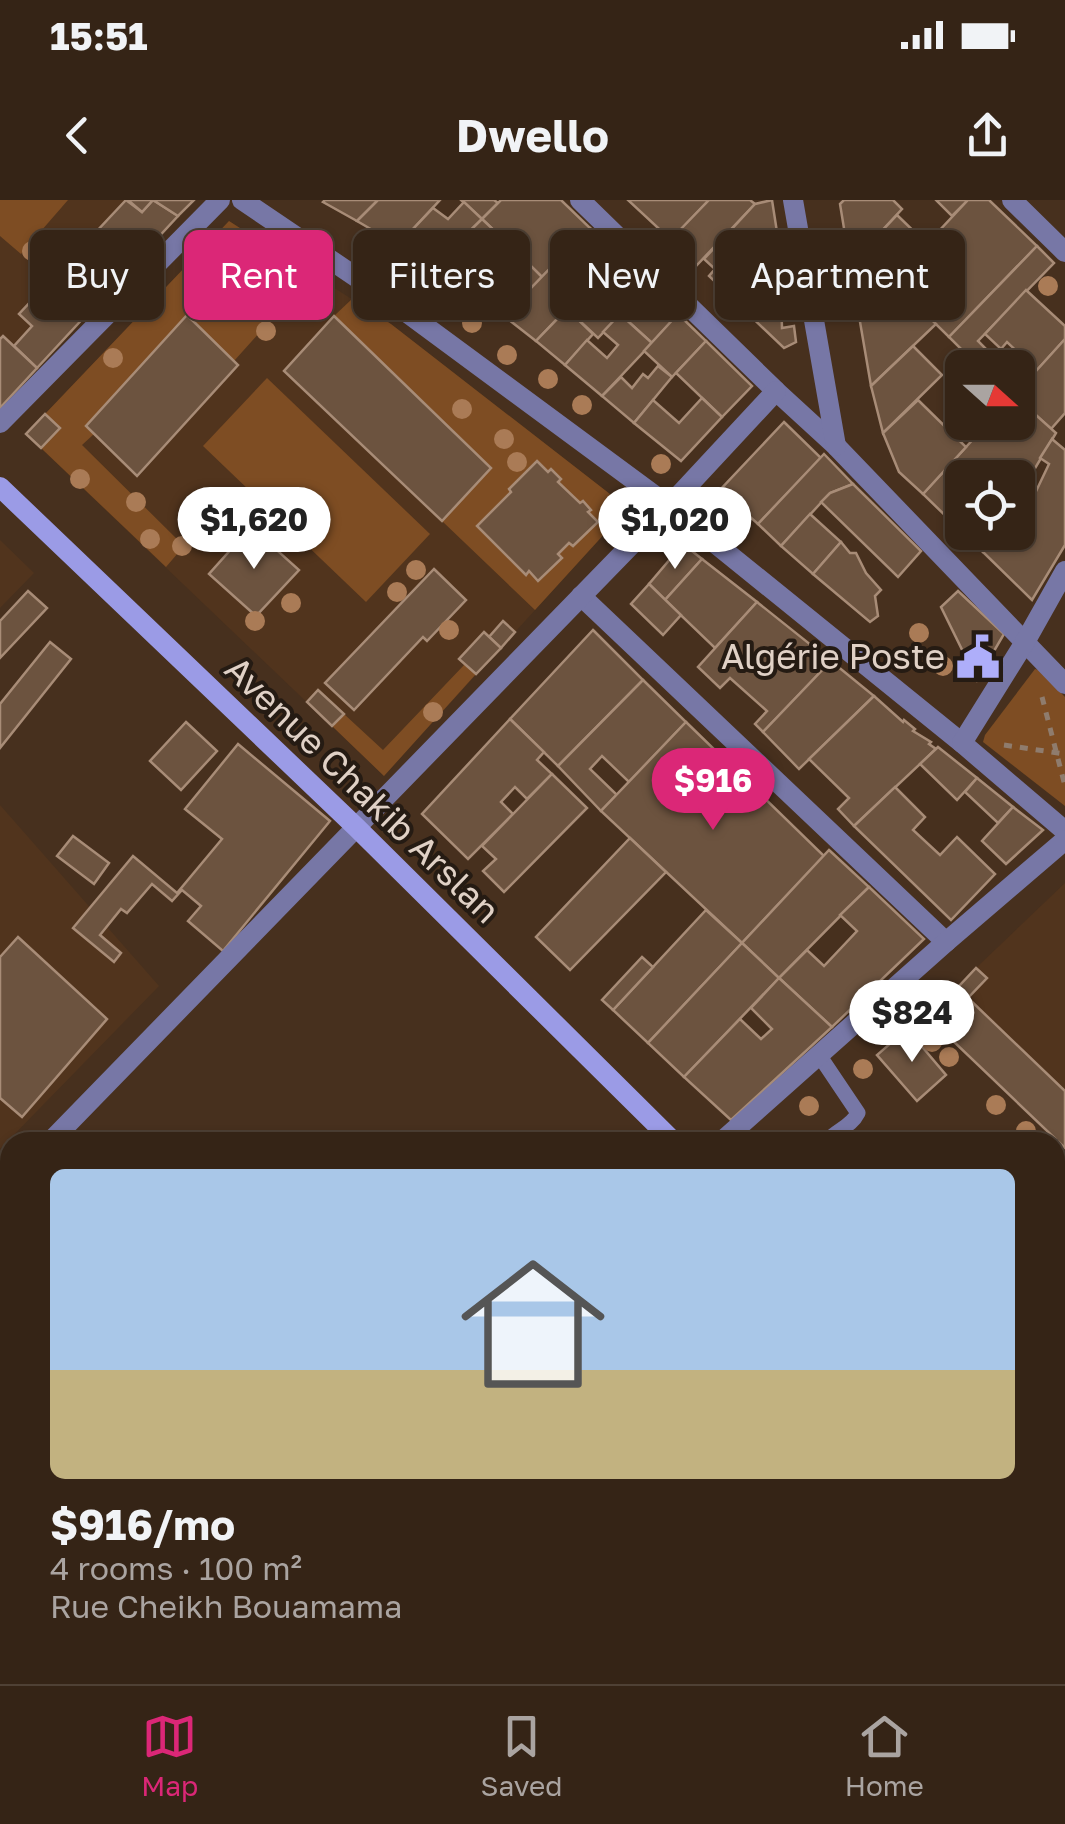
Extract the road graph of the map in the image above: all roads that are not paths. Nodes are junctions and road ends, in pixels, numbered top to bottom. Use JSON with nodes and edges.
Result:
{"nodes":[{"id":1,"x":220,"y":200,"type":"edge"},
{"id":2,"x":242,"y":200,"type":"edge"},
{"id":3,"x":580,"y":200,"type":"edge"},
{"id":4,"x":793,"y":200,"type":"edge"},
{"id":5,"x":1012,"y":200,"type":"edge"},
{"id":6,"x":1065,"y":252,"type":"edge"},
{"id":7,"x":776,"y":391,"type":"junction"},
{"id":8,"x":0,"y":424,"type":"edge"},
{"id":9,"x":836,"y":446,"type":"junction"},
{"id":10,"x":0,"y":487,"type":"edge"},
{"id":11,"x":669,"y":506,"type":"junction"},
{"id":12,"x":1065,"y":571,"type":"edge"},
{"id":13,"x":581,"y":596,"type":"junction"},
{"id":14,"x":1025,"y":642,"type":"junction"},
{"id":15,"x":1065,"y":684,"type":"edge"},
{"id":16,"x":962,"y":743,"type":"junction"},
{"id":17,"x":356,"y":827,"type":"junction"},
{"id":18,"x":1065,"y":831,"type":"edge"},
{"id":19,"x":1065,"y":840,"type":"edge"},
{"id":20,"x":946,"y":942,"type":"junction"},
{"id":21,"x":820,"y":1055,"type":"junction"},
{"id":22,"x":60,"y":1132,"type":"edge"},
{"id":23,"x":664,"y":1132,"type":"edge"},
{"id":24,"x":732,"y":1132,"type":"edge"},
{"id":25,"x":838,"y":1132,"type":"edge"}],
"edges":[{"from":1,"to":8,"type":"street"},
{"from":2,"to":11,"type":"street"},
{"from":3,"to":7,"type":"street"},
{"from":4,"to":9,"type":"street"},
{"from":5,"to":6,"type":"street"},
{"from":7,"to":9,"type":"street"},
{"from":7,"to":11,"type":"street"},
{"from":9,"to":14,"type":"street"},
{"from":10,"to":17,"type":"main road","name":"Avenue Chakib Arslan"},
{"from":11,"to":13,"type":"street"},
{"from":11,"to":16,"type":"street"},
{"from":12,"to":14,"type":"street"},
{"from":13,"to":17,"type":"street"},
{"from":13,"to":20,"type":"street"},
{"from":14,"to":15,"type":"street"},
{"from":14,"to":16,"type":"street"},
{"from":16,"to":18,"type":"street"},
{"from":17,"to":22,"type":"street"},
{"from":17,"to":23,"type":"main road","name":"Avenue Chakib Arslan"},
{"from":19,"to":20,"type":"street"},
{"from":20,"to":21,"type":"street"},
{"from":21,"to":24,"type":"street"},
{"from":21,"to":25,"type":"lane"}]}
